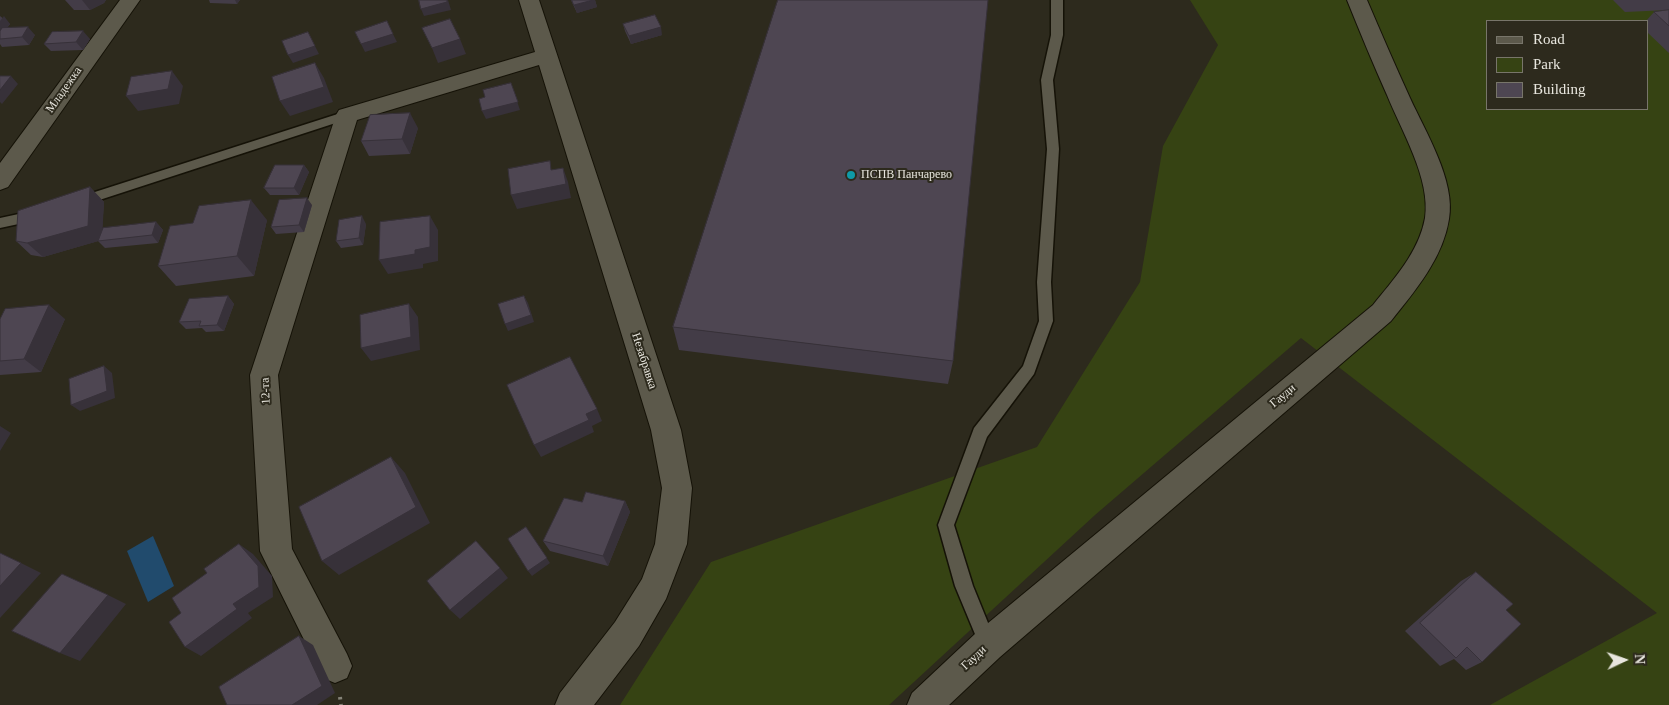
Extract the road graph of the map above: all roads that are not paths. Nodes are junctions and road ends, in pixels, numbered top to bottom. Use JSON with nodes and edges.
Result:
{"nodes":[{"id":1,"x":130,"y":0,"type":"edge"},
{"id":2,"x":529,"y":0,"type":"edge"},
{"id":3,"x":1057,"y":0,"type":"edge"},
{"id":4,"x":1357,"y":0,"type":"edge"},
{"id":5,"x":546,"y":56,"type":"junction"},
{"id":6,"x":348,"y":115,"type":"junction"},
{"id":7,"x":11,"y":149,"type":"edge"},
{"id":8,"x":0,"y":181,"type":"edge"},
{"id":9,"x":67,"y":205,"type":"edge"},
{"id":10,"x":48,"y":211,"type":"edge"},
{"id":11,"x":0,"y":224,"type":"edge"},
{"id":12,"x":988,"y":645,"type":"junction"},
{"id":13,"x":335,"y":666,"type":"dead end"},
{"id":14,"x":572,"y":705,"type":"edge"},
{"id":15,"x":924,"y":705,"type":"edge"}],
"edges":[{"from":1,"to":7,"type":"street","name":"Младежка"},
{"from":2,"to":5,"type":"street","name":"Незабравка"},
{"from":3,"to":12,"type":"lane"},
{"from":4,"to":12,"type":"street","name":"Гауди"},
{"from":5,"to":6,"type":"street"},
{"from":5,"to":14,"type":"street","name":"Незабравка"},
{"from":6,"to":9,"type":"lane"},
{"from":6,"to":13,"type":"street","name":"12-та"},
{"from":7,"to":8,"type":"street","name":"Младежка"},
{"from":10,"to":11,"type":"lane"},
{"from":12,"to":15,"type":"street","name":"Гауди"}]}
